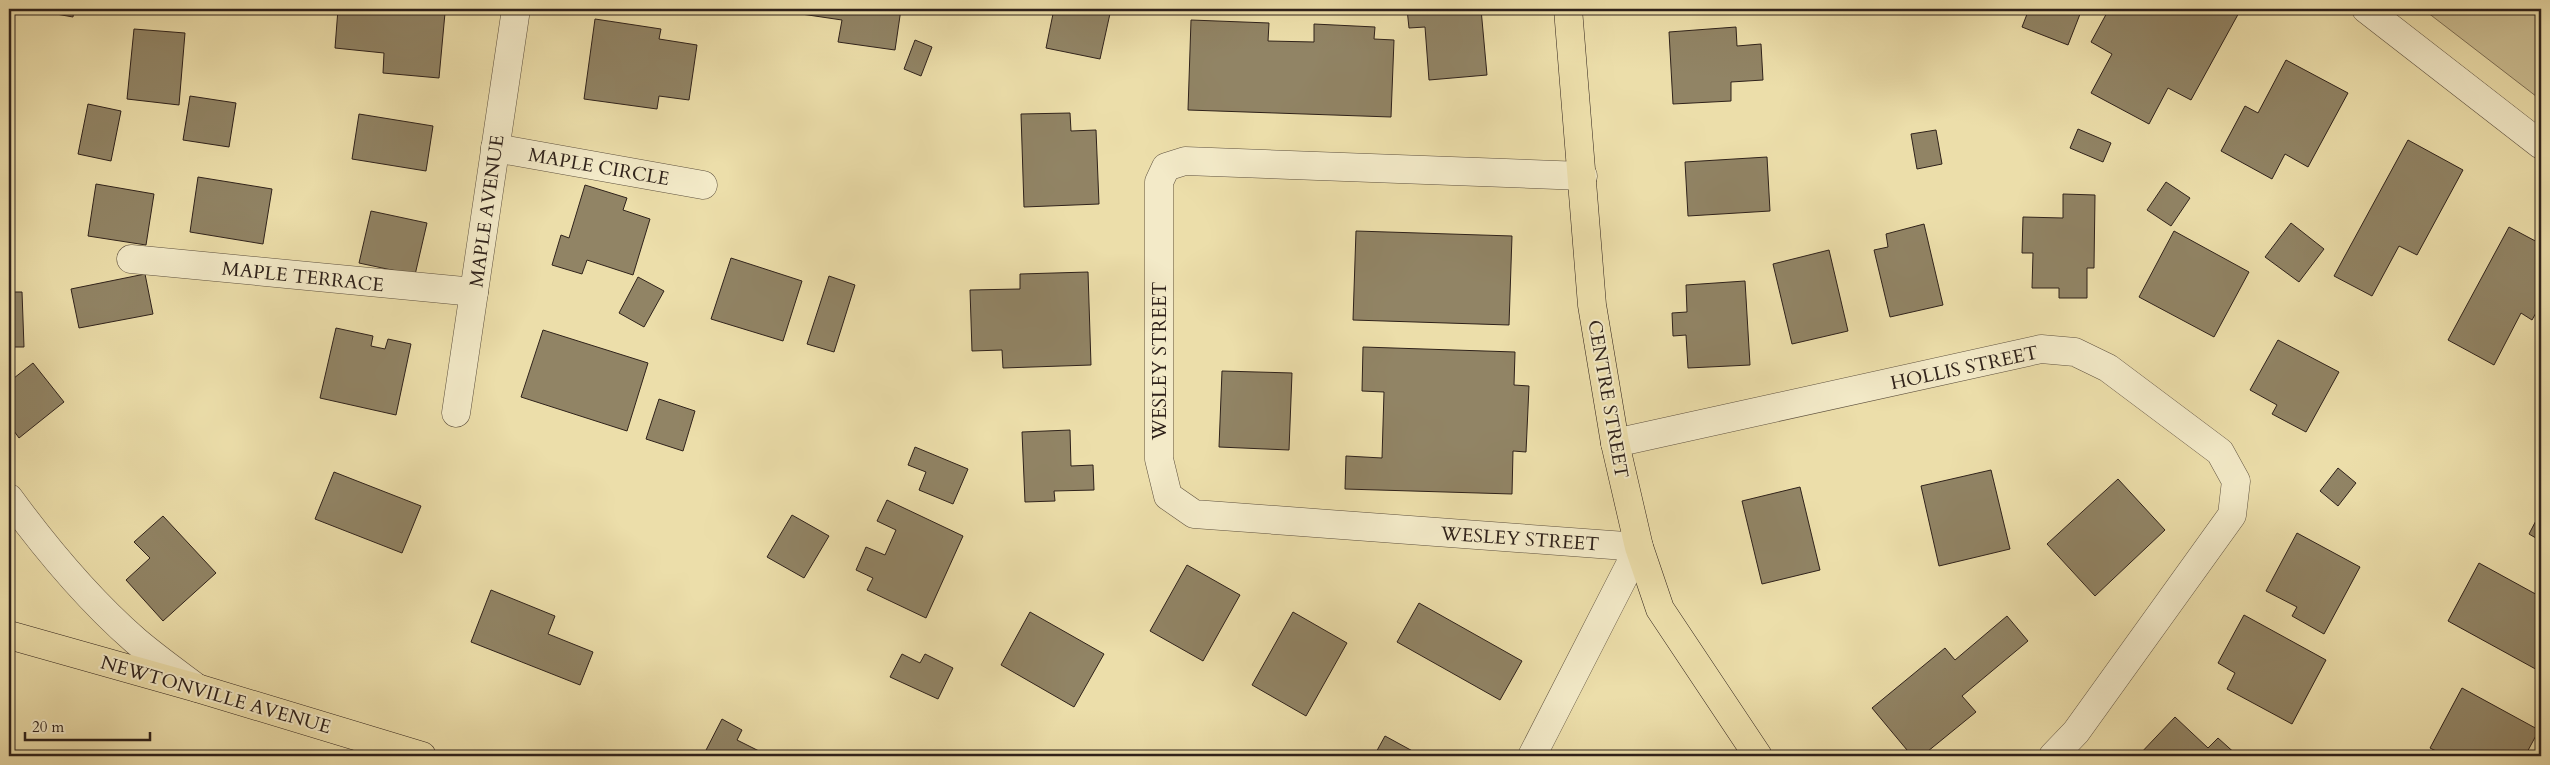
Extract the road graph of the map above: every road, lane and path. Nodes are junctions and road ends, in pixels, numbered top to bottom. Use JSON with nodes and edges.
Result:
{"nodes":[{"id":1,"x":516,"y":9,"type":"edge"},
{"id":2,"x":1568,"y":9,"type":"edge"},
{"id":3,"x":2366,"y":9,"type":"edge"},
{"id":4,"x":2541,"y":145,"type":"edge"},
{"id":5,"x":495,"y":148,"type":"junction"},
{"id":6,"x":1583,"y":176,"type":"junction"},
{"id":7,"x":703,"y":185,"type":"dead end"},
{"id":8,"x":131,"y":259,"type":"dead end"},
{"id":9,"x":474,"y":292,"type":"junction"},
{"id":10,"x":456,"y":413,"type":"dead end"},
{"id":11,"x":1616,"y":444,"type":"junction"},
{"id":12,"x":9,"y":498,"type":"edge"},
{"id":13,"x":1639,"y":547,"type":"junction"},
{"id":14,"x":9,"y":635,"type":"edge"},
{"id":15,"x":197,"y":688,"type":"junction"},
{"id":16,"x":422,"y":756,"type":"edge"},
{"id":17,"x":1532,"y":756,"type":"edge"},
{"id":18,"x":1758,"y":756,"type":"edge"},
{"id":19,"x":2053,"y":756,"type":"edge"}],
"edges":[{"from":1,"to":5,"type":"street","name":"MAPLE AVENUE"},
{"from":2,"to":6,"type":"main road","name":"CENTRE STREET"},
{"from":3,"to":4,"type":"street"},
{"from":5,"to":7,"type":"street","name":"MAPLE CIRCLE"},
{"from":5,"to":9,"type":"street","name":"MAPLE AVENUE"},
{"from":6,"to":11,"type":"main road","name":"CENTRE STREET"},
{"from":6,"to":13,"type":"street","name":"WESLEY STREET"},
{"from":8,"to":9,"type":"street","name":"MAPLE TERRACE"},
{"from":9,"to":10,"type":"street","name":"MAPLE AVENUE"},
{"from":11,"to":13,"type":"main road","name":"CENTRE STREET"},
{"from":11,"to":19,"type":"street","name":"HOLLIS STREET"},
{"from":12,"to":15,"type":"street"},
{"from":13,"to":17,"type":"street"},
{"from":13,"to":18,"type":"main road","name":"CENTRE STREET"},
{"from":14,"to":15,"type":"main road","name":"NEWTONVILLE AVENUE"},
{"from":15,"to":16,"type":"main road","name":"NEWTONVILLE AVENUE"}]}
